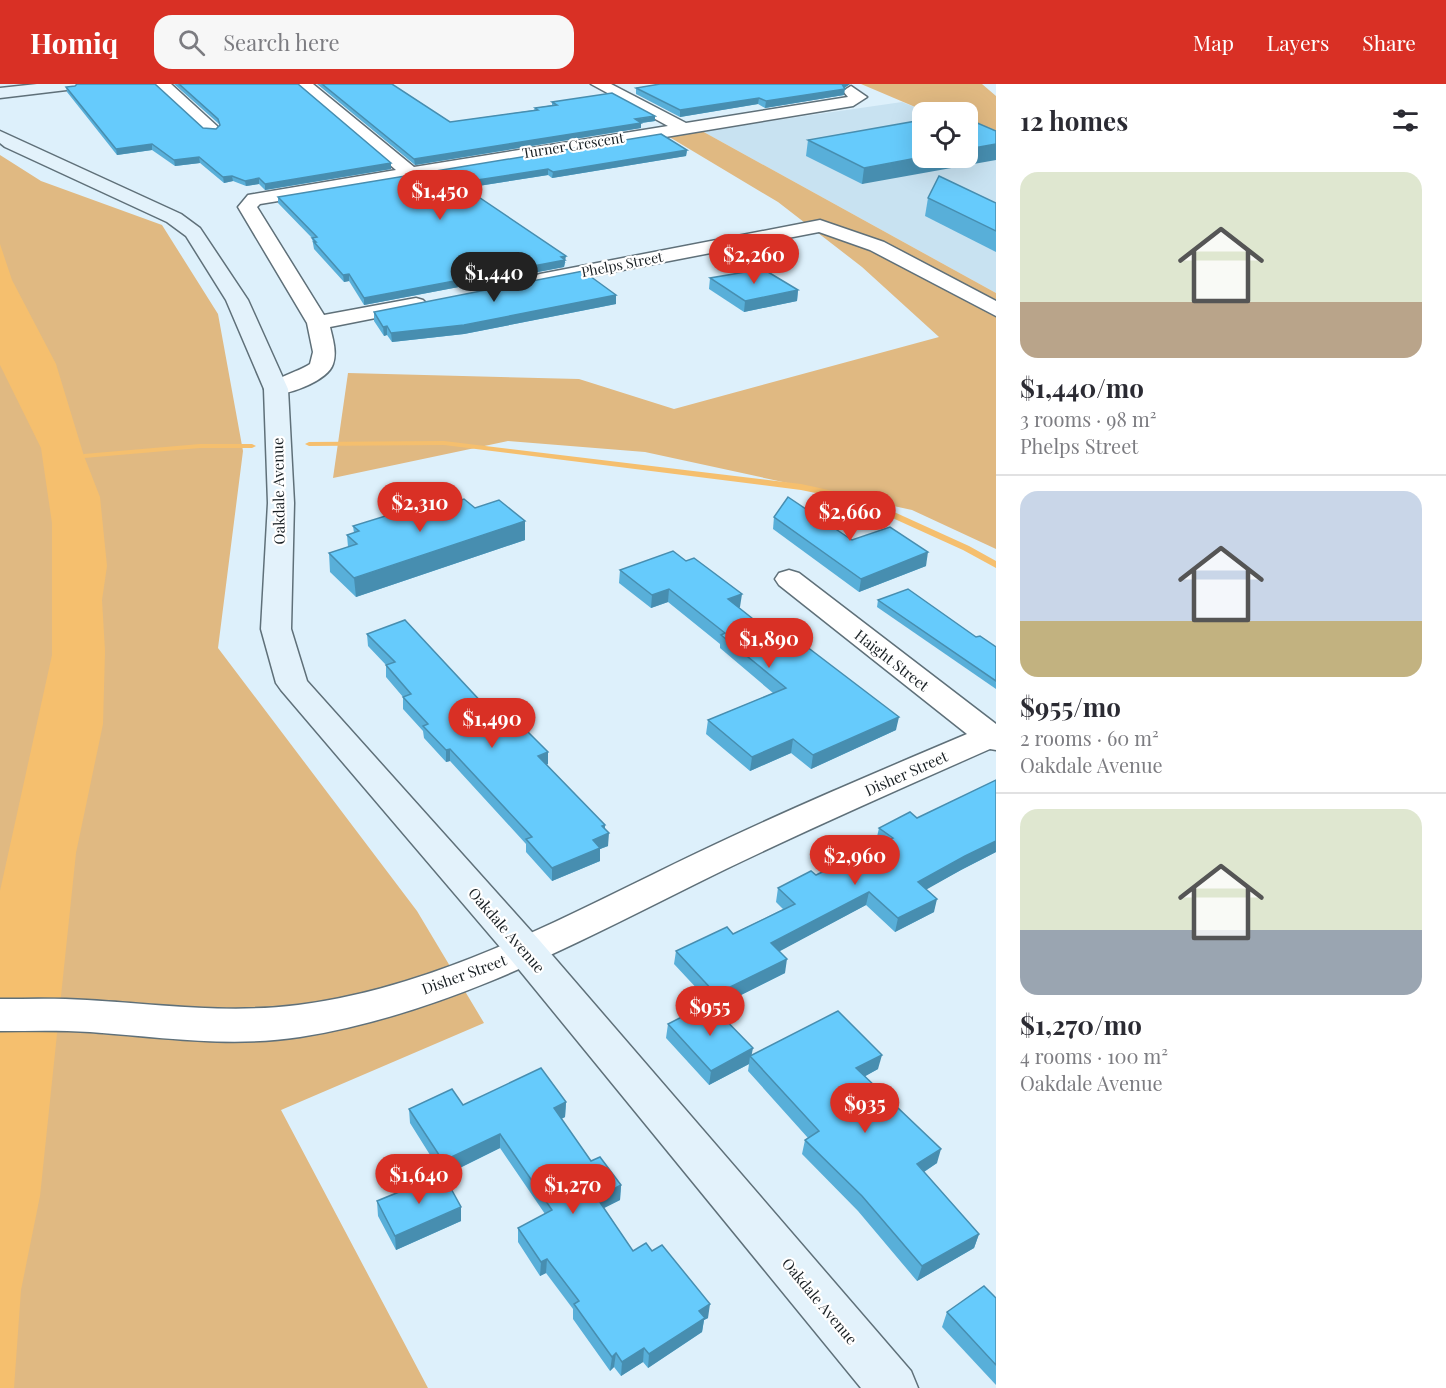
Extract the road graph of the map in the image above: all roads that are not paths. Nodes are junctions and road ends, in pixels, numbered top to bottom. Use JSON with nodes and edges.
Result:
{"nodes":[{"id":1,"x":75,"y":84,"type":"edge"},
{"id":2,"x":162,"y":84,"type":"edge"},
{"id":3,"x":304,"y":84,"type":"edge"},
{"id":4,"x":599,"y":84,"type":"edge"},
{"id":5,"x":851,"y":91,"type":"dead end"},
{"id":6,"x":0,"y":93,"type":"edge"},
{"id":7,"x":681,"y":128,"type":"junction"},
{"id":8,"x":211,"y":129,"type":"edge"},
{"id":9,"x":0,"y":136,"type":"edge"},
{"id":10,"x":409,"y":172,"type":"junction"},
{"id":11,"x":516,"y":284,"type":"edge"},
{"id":12,"x":435,"y":300,"type":"edge"},
{"id":13,"x":996,"y":310,"type":"edge"},
{"id":14,"x":318,"y":323,"type":"junction"},
{"id":15,"x":276,"y":401,"type":"junction"},
{"id":16,"x":789,"y":579,"type":"dead end"},
{"id":17,"x":993,"y":738,"type":"edge"},
{"id":18,"x":526,"y":951,"type":"junction"},
{"id":19,"x":0,"y":1015,"type":"edge"},
{"id":20,"x":893,"y":1388,"type":"edge"}],
"edges":[{"from":1,"to":6,"type":"street"},
{"from":2,"to":8,"type":"street"},
{"from":3,"to":10,"type":"street"},
{"from":4,"to":7,"type":"street"},
{"from":5,"to":7,"type":"street","name":"Turner Crescent"},
{"from":7,"to":10,"type":"street","name":"Turner Crescent"},
{"from":9,"to":15,"type":"street","name":"Oakdale Avenue"},
{"from":10,"to":14,"type":"street","name":"Turner Crescent"},
{"from":11,"to":13,"type":"street","name":"Phelps Street"},
{"from":12,"to":14,"type":"street"},
{"from":14,"to":15,"type":"street","name":"Turner Crescent"},
{"from":15,"to":18,"type":"street","name":"Oakdale Avenue"},
{"from":16,"to":17,"type":"street","name":"Haight Street"},
{"from":17,"to":18,"type":"street","name":"Disher Street"},
{"from":18,"to":19,"type":"street","name":"Disher Street"},
{"from":18,"to":20,"type":"street","name":"Oakdale Avenue"}]}
